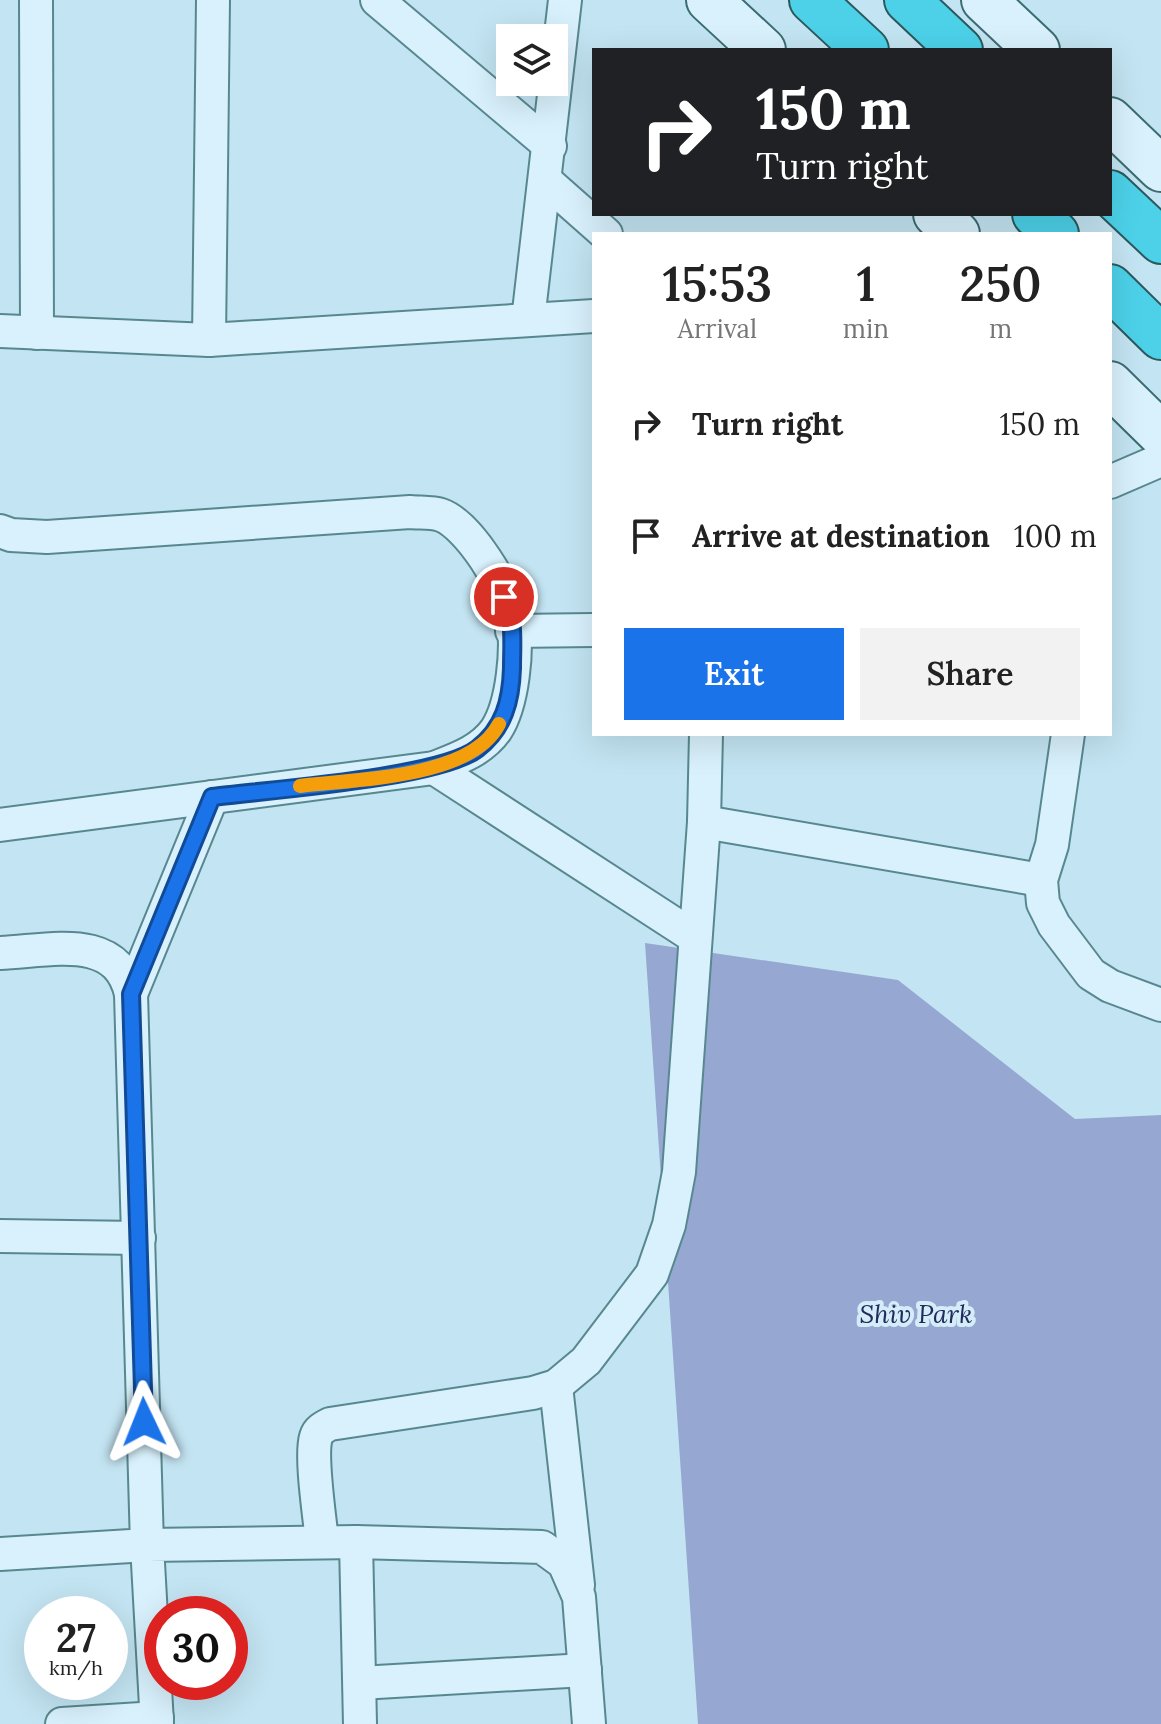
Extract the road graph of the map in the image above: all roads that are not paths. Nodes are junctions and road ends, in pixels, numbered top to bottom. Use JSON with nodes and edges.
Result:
{"nodes":[{"id":1,"x":36,"y":0,"type":"edge"},
{"id":2,"x":213,"y":0,"type":"edge"},
{"id":3,"x":377,"y":0,"type":"edge"},
{"id":4,"x":565,"y":0,"type":"edge"},
{"id":5,"x":709,"y":0,"type":"edge"},
{"id":6,"x":812,"y":0,"type":"edge"},
{"id":7,"x":907,"y":0,"type":"edge"},
{"id":8,"x":984,"y":0,"type":"edge"},
{"id":9,"x":761,"y":48,"type":"edge"},
{"id":10,"x":864,"y":48,"type":"edge"},
{"id":11,"x":958,"y":48,"type":"edge"},
{"id":12,"x":1035,"y":48,"type":"edge"},
{"id":13,"x":1112,"y":122,"type":"edge"},
{"id":14,"x":550,"y":146,"type":"junction"},
{"id":15,"x":1161,"y":169,"type":"edge"},
{"id":16,"x":546,"y":181,"type":"junction"},
{"id":17,"x":1112,"y":195,"type":"edge"},
{"id":18,"x":938,"y":216,"type":"edge"},
{"id":19,"x":1037,"y":216,"type":"edge"},
{"id":20,"x":604,"y":232,"type":"edge"},
{"id":21,"x":955,"y":232,"type":"edge"},
{"id":22,"x":1054,"y":232,"type":"edge"},
{"id":23,"x":1161,"y":241,"type":"edge"},
{"id":24,"x":1112,"y":289,"type":"edge"},
{"id":25,"x":592,"y":316,"type":"edge"},
{"id":26,"x":528,"y":320,"type":"junction"},
{"id":27,"x":0,"y":331,"type":"edge"},
{"id":28,"x":37,"y":333,"type":"junction"},
{"id":29,"x":1161,"y":337,"type":"edge"},
{"id":30,"x":209,"y":340,"type":"junction"},
{"id":31,"x":1112,"y":386,"type":"edge"},
{"id":32,"x":1161,"y":434,"type":"edge"},
{"id":33,"x":1161,"y":460,"type":"edge"},
{"id":34,"x":1112,"y":481,"type":"edge"},
{"id":35,"x":0,"y":531,"type":"edge"},
{"id":36,"x":592,"y":630,"type":"edge"},
{"id":37,"x":512,"y":631,"type":"junction"},
{"id":38,"x":706,"y":736,"type":"edge"},
{"id":39,"x":1068,"y":736,"type":"edge"},
{"id":40,"x":434,"y":768,"type":"junction"},
{"id":41,"x":212,"y":797,"type":"junction"},
{"id":42,"x":704,"y":822,"type":"junction"},
{"id":43,"x":0,"y":825,"type":"edge"},
{"id":44,"x":1041,"y":880,"type":"junction"},
{"id":45,"x":693,"y":936,"type":"junction"},
{"id":46,"x":0,"y":953,"type":"edge"},
{"id":47,"x":131,"y":994,"type":"junction"},
{"id":48,"x":1161,"y":1005,"type":"edge"},
{"id":49,"x":0,"y":1236,"type":"edge"},
{"id":50,"x":139,"y":1238,"type":"junction"},
{"id":51,"x":556,"y":1386,"type":"junction"},
{"id":52,"x":322,"y":1542,"type":"junction"},
{"id":53,"x":356,"y":1542,"type":"junction"},
{"id":54,"x":147,"y":1545,"type":"junction"},
{"id":55,"x":0,"y":1554,"type":"edge"},
{"id":56,"x":579,"y":1597,"type":"junction"},
{"id":57,"x":585,"y":1670,"type":"junction"},
{"id":58,"x":360,"y":1683,"type":"junction"},
{"id":59,"x":157,"y":1721,"type":"edge"},
{"id":60,"x":62,"y":1724,"type":"edge"},
{"id":61,"x":360,"y":1724,"type":"edge"},
{"id":62,"x":589,"y":1724,"type":"edge"}],
"edges":[{"from":1,"to":28,"type":"street"},
{"from":2,"to":30,"type":"street"},
{"from":3,"to":14,"type":"street"},
{"from":4,"to":14,"type":"street"},
{"from":5,"to":9,"type":"street"},
{"from":6,"to":10,"type":"highway"},
{"from":7,"to":11,"type":"highway"},
{"from":8,"to":12,"type":"street"},
{"from":13,"to":15,"type":"street"},
{"from":14,"to":16,"type":"street"},
{"from":16,"to":20,"type":"street"},
{"from":16,"to":26,"type":"street"},
{"from":17,"to":23,"type":"highway"},
{"from":18,"to":21,"type":"street"},
{"from":19,"to":22,"type":"highway"},
{"from":24,"to":29,"type":"highway"},
{"from":25,"to":26,"type":"street"},
{"from":26,"to":30,"type":"street"},
{"from":27,"to":28,"type":"street"},
{"from":28,"to":30,"type":"street"},
{"from":31,"to":32,"type":"street"},
{"from":33,"to":34,"type":"street"},
{"from":35,"to":37,"type":"street"},
{"from":36,"to":37,"type":"street"},
{"from":37,"to":40,"type":"street"},
{"from":38,"to":42,"type":"street"},
{"from":39,"to":44,"type":"street"},
{"from":40,"to":41,"type":"street"},
{"from":40,"to":45,"type":"street"},
{"from":41,"to":43,"type":"street"},
{"from":41,"to":47,"type":"street"},
{"from":42,"to":44,"type":"street"},
{"from":42,"to":45,"type":"street"},
{"from":44,"to":48,"type":"street"},
{"from":45,"to":51,"type":"street"},
{"from":46,"to":47,"type":"street"},
{"from":47,"to":50,"type":"street"},
{"from":49,"to":50,"type":"street"},
{"from":50,"to":54,"type":"street"},
{"from":51,"to":52,"type":"street"},
{"from":51,"to":56,"type":"street"},
{"from":52,"to":53,"type":"street"},
{"from":52,"to":54,"type":"street"},
{"from":53,"to":56,"type":"street"},
{"from":53,"to":58,"type":"street"},
{"from":54,"to":55,"type":"street"},
{"from":54,"to":59,"type":"street"},
{"from":56,"to":57,"type":"street"},
{"from":57,"to":58,"type":"street"},
{"from":57,"to":62,"type":"street"},
{"from":58,"to":61,"type":"street"},
{"from":59,"to":60,"type":"street"}]}
